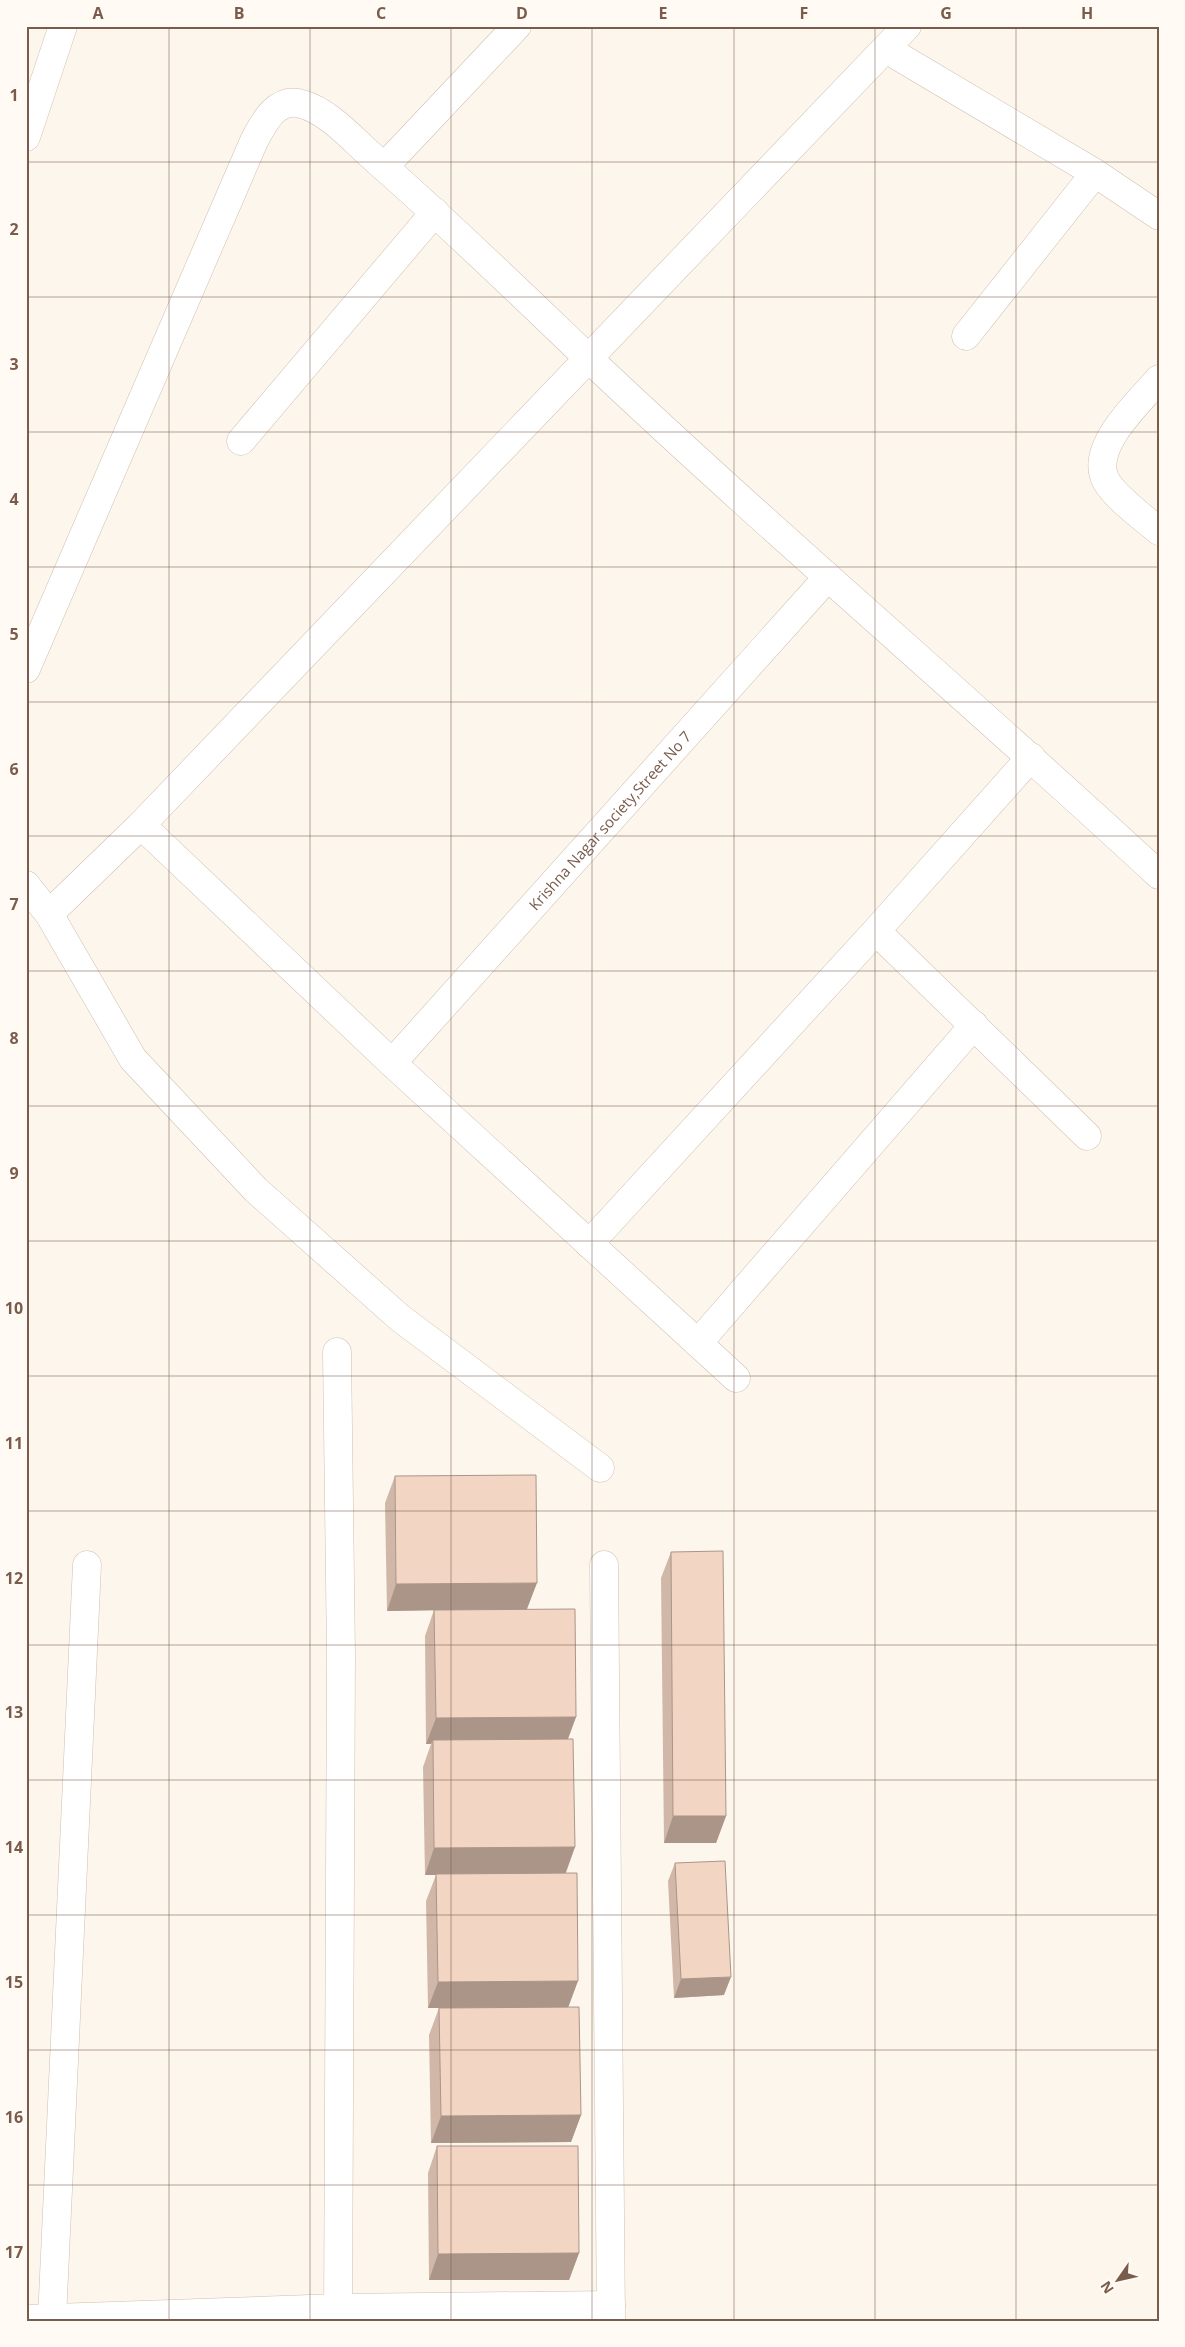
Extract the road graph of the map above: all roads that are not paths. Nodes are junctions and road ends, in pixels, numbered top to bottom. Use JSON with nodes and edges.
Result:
{"nodes":[{"id":1,"x":63,"y":26,"type":"edge"},
{"id":2,"x":517,"y":26,"type":"edge"},
{"id":3,"x":907,"y":26,"type":"edge"},
{"id":4,"x":886,"y":49,"type":"junction"},
{"id":5,"x":26,"y":137,"type":"edge"},
{"id":6,"x":384,"y":167,"type":"junction"},
{"id":7,"x":1095,"y":174,"type":"junction"},
{"id":8,"x":435,"y":212,"type":"junction"},
{"id":9,"x":1159,"y":216,"type":"edge"},
{"id":10,"x":966,"y":336,"type":"dead end"},
{"id":11,"x":588,"y":358,"type":"junction"},
{"id":12,"x":1159,"y":379,"type":"edge"},
{"id":13,"x":241,"y":440,"type":"dead end"},
{"id":14,"x":1159,"y":531,"type":"edge"},
{"id":15,"x":828,"y":577,"type":"junction"},
{"id":16,"x":26,"y":669,"type":"edge"},
{"id":17,"x":1031,"y":757,"type":"junction"},
{"id":18,"x":141,"y":825,"type":"junction"},
{"id":19,"x":1159,"y":875,"type":"edge"},
{"id":20,"x":26,"y":885,"type":"edge"},
{"id":21,"x":49,"y":914,"type":"junction"},
{"id":22,"x":876,"y":931,"type":"junction"},
{"id":23,"x":974,"y":1025,"type":"junction"},
{"id":24,"x":392,"y":1063,"type":"junction"},
{"id":25,"x":1086,"y":1136,"type":"dead end"},
{"id":26,"x":589,"y":1244,"type":"junction"},
{"id":27,"x":698,"y":1343,"type":"junction"},
{"id":28,"x":337,"y":1352,"type":"dead end"},
{"id":29,"x":736,"y":1378,"type":"dead end"},
{"id":30,"x":600,"y":1468,"type":"dead end"},
{"id":31,"x":87,"y":1565,"type":"dead end"},
{"id":32,"x":604,"y":1565,"type":"dead end"},
{"id":33,"x":611,"y":2313,"type":"edge"},
{"id":34,"x":338,"y":2314,"type":"edge"},
{"id":35,"x":39,"y":2319,"type":"edge"}],
"edges":[{"from":1,"to":5,"type":"street"},
{"from":2,"to":6,"type":"street"},
{"from":3,"to":4,"type":"street"},
{"from":4,"to":7,"type":"street"},
{"from":4,"to":11,"type":"street"},
{"from":6,"to":8,"type":"street"},
{"from":6,"to":16,"type":"street"},
{"from":7,"to":9,"type":"street"},
{"from":7,"to":10,"type":"street"},
{"from":8,"to":11,"type":"street"},
{"from":8,"to":13,"type":"street"},
{"from":11,"to":15,"type":"street"},
{"from":11,"to":18,"type":"street"},
{"from":12,"to":14,"type":"street"},
{"from":15,"to":17,"type":"street"},
{"from":15,"to":24,"type":"street","name":"Krishna Nagar society,Street No 7"},
{"from":17,"to":19,"type":"street"},
{"from":17,"to":22,"type":"street"},
{"from":18,"to":21,"type":"street"},
{"from":18,"to":24,"type":"street"},
{"from":20,"to":21,"type":"street"},
{"from":21,"to":30,"type":"street"},
{"from":22,"to":23,"type":"street"},
{"from":22,"to":26,"type":"street"},
{"from":23,"to":25,"type":"street"},
{"from":23,"to":27,"type":"street"},
{"from":24,"to":26,"type":"street"},
{"from":26,"to":27,"type":"street"},
{"from":27,"to":29,"type":"street"},
{"from":28,"to":34,"type":"street"},
{"from":31,"to":35,"type":"street"},
{"from":32,"to":33,"type":"street"},
{"from":33,"to":34,"type":"street"},
{"from":34,"to":35,"type":"street"}]}
